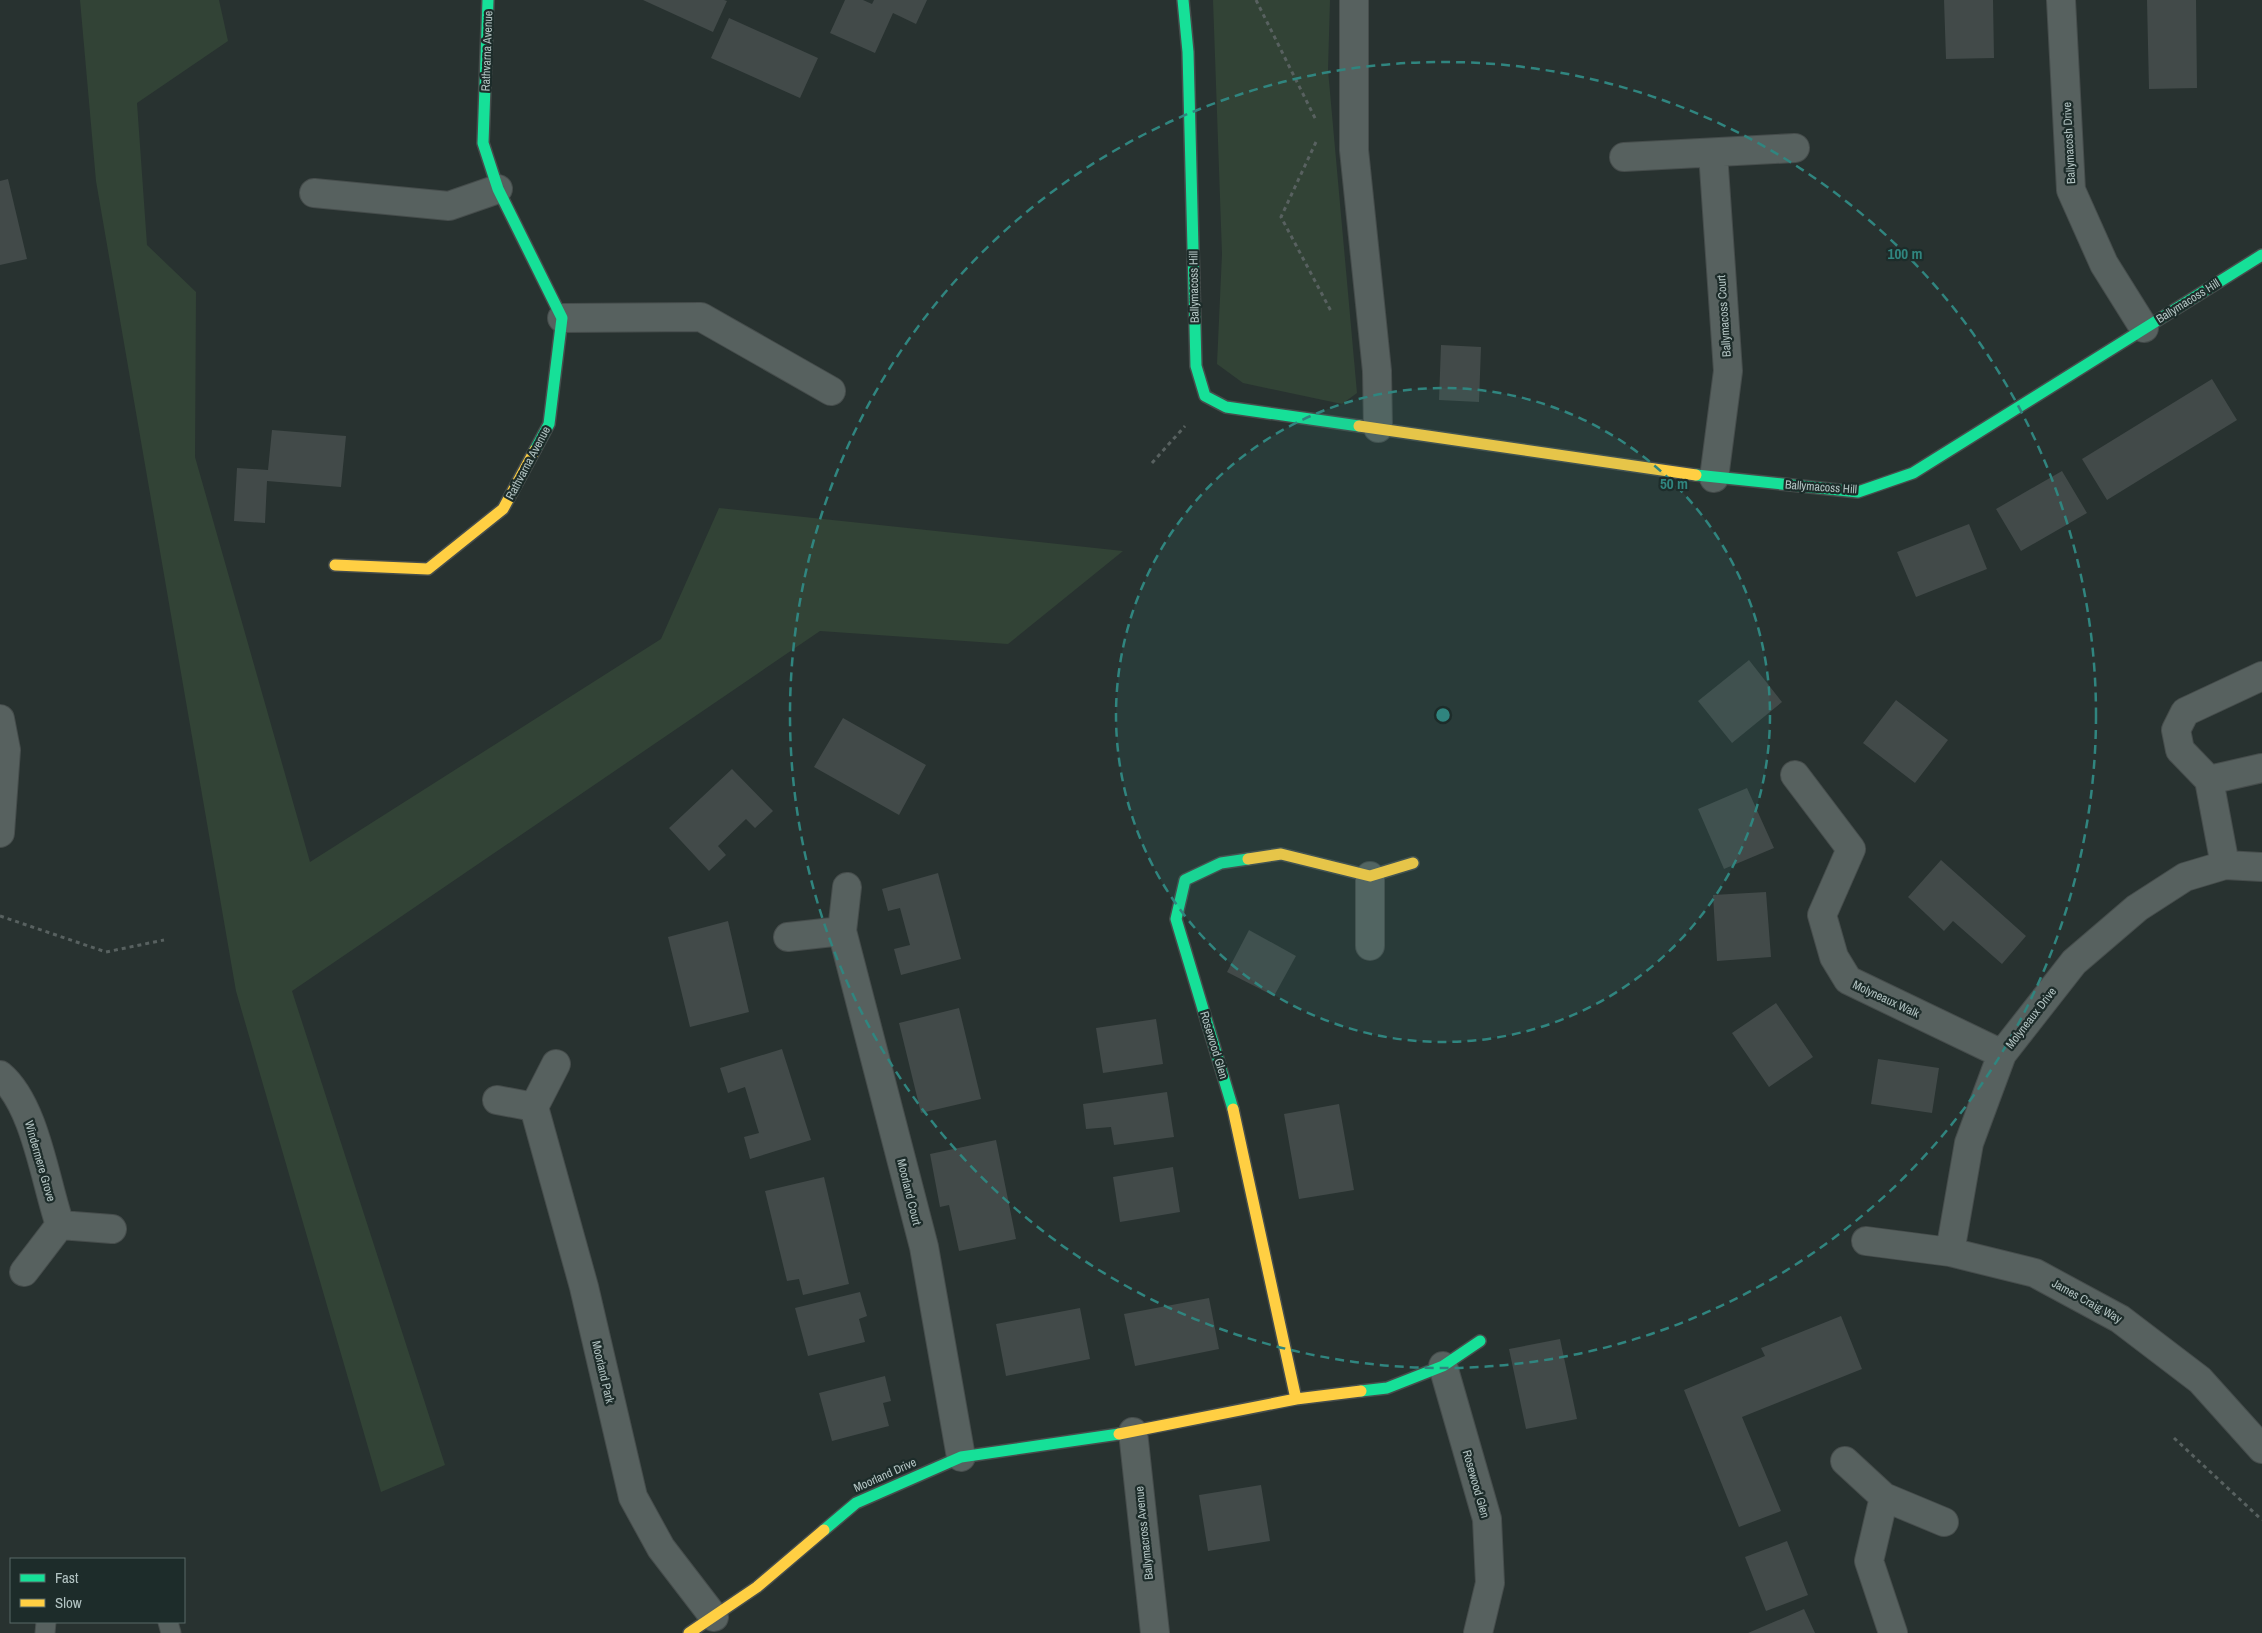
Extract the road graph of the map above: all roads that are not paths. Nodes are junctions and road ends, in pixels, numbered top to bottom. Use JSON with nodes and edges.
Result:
{"nodes":[{"id":1,"x":488,"y":0,"type":"edge"},
{"id":2,"x":1183,"y":0,"type":"edge"},
{"id":3,"x":1354,"y":0,"type":"edge"},
{"id":4,"x":2061,"y":0,"type":"edge"},
{"id":5,"x":1795,"y":148,"type":"dead end"},
{"id":6,"x":1713,"y":153,"type":"junction"},
{"id":7,"x":1624,"y":157,"type":"dead end"},
{"id":8,"x":498,"y":189,"type":"junction"},
{"id":9,"x":314,"y":193,"type":"dead end"},
{"id":10,"x":2262,"y":255,"type":"edge"},
{"id":11,"x":562,"y":318,"type":"junction"},
{"id":12,"x":2144,"y":328,"type":"junction"},
{"id":13,"x":831,"y":391,"type":"dead end"},
{"id":14,"x":1378,"y":428,"type":"junction"},
{"id":15,"x":1714,"y":478,"type":"junction"},
{"id":16,"x":335,"y":565,"type":"dead end"},
{"id":17,"x":2262,"y":676,"type":"edge"},
{"id":18,"x":0,"y":719,"type":"edge"},
{"id":19,"x":2262,"y":768,"type":"edge"},
{"id":20,"x":1795,"y":774,"type":"dead end"},
{"id":21,"x":2209,"y":780,"type":"junction"},
{"id":22,"x":0,"y":833,"type":"edge"},
{"id":23,"x":1413,"y":862,"type":"dead end"},
{"id":24,"x":2224,"y":865,"type":"junction"},
{"id":25,"x":2262,"y":867,"type":"edge"},
{"id":26,"x":1370,"y":876,"type":"junction"},
{"id":27,"x":847,"y":886,"type":"dead end"},
{"id":28,"x":842,"y":931,"type":"junction"},
{"id":29,"x":788,"y":937,"type":"dead end"},
{"id":30,"x":1370,"y":946,"type":"dead end"},
{"id":31,"x":2002,"y":1054,"type":"junction"},
{"id":32,"x":556,"y":1064,"type":"dead end"},
{"id":33,"x":0,"y":1075,"type":"edge"},
{"id":34,"x":497,"y":1100,"type":"dead end"},
{"id":35,"x":534,"y":1107,"type":"junction"},
{"id":36,"x":60,"y":1225,"type":"junction"},
{"id":37,"x":112,"y":1229,"type":"dead end"},
{"id":38,"x":1866,"y":1242,"type":"dead end"},
{"id":39,"x":1950,"y":1252,"type":"junction"},
{"id":40,"x":24,"y":1272,"type":"dead end"},
{"id":41,"x":1480,"y":1341,"type":"dead end"},
{"id":42,"x":1443,"y":1366,"type":"junction"},
{"id":43,"x":1296,"y":1399,"type":"junction"},
{"id":44,"x":1133,"y":1432,"type":"junction"},
{"id":45,"x":2262,"y":1449,"type":"edge"},
{"id":46,"x":961,"y":1457,"type":"junction"},
{"id":47,"x":1845,"y":1461,"type":"dead end"},
{"id":48,"x":1884,"y":1498,"type":"junction"},
{"id":49,"x":1944,"y":1522,"type":"dead end"},
{"id":50,"x":714,"y":1617,"type":"junction"},
{"id":51,"x":689,"y":1633,"type":"edge"},
{"id":52,"x":1155,"y":1633,"type":"edge"},
{"id":53,"x":1478,"y":1633,"type":"edge"},
{"id":54,"x":1893,"y":1633,"type":"edge"}],
"edges":[{"from":1,"to":8,"type":"street","name":"Rathvarna Avenue"},
{"from":2,"to":14,"type":"street","name":"Ballymacoss Hill"},
{"from":3,"to":14,"type":"street"},
{"from":4,"to":12,"type":"street","name":"Ballymacosh Drive"},
{"from":5,"to":6,"type":"street"},
{"from":6,"to":7,"type":"street"},
{"from":6,"to":15,"type":"street","name":"Ballymacoss Court"},
{"from":8,"to":9,"type":"street"},
{"from":8,"to":11,"type":"street","name":"Rathvarna Avenue"},
{"from":10,"to":12,"type":"street","name":"Ballymacoss Hill"},
{"from":11,"to":13,"type":"street"},
{"from":11,"to":16,"type":"street","name":"Rathvarna Avenue"},
{"from":12,"to":15,"type":"street","name":"Ballymacoss Hill"},
{"from":14,"to":15,"type":"street","name":"Ballymacoss Hill"},
{"from":17,"to":21,"type":"street"},
{"from":18,"to":22,"type":"street"},
{"from":19,"to":21,"type":"street"},
{"from":20,"to":31,"type":"street","name":"Molyneaux Walk"},
{"from":21,"to":24,"type":"street"},
{"from":23,"to":26,"type":"street"},
{"from":24,"to":25,"type":"street","name":"Molyneaux Drive"},
{"from":24,"to":31,"type":"street","name":"Molyneaux Drive"},
{"from":26,"to":30,"type":"street"},
{"from":26,"to":43,"type":"street","name":"Rosewood Glen"},
{"from":27,"to":28,"type":"street","name":"Moorland Court"},
{"from":28,"to":29,"type":"street"},
{"from":28,"to":46,"type":"street","name":"Moorland Court"},
{"from":31,"to":39,"type":"street","name":"Molyneaux Drive"},
{"from":32,"to":35,"type":"street"},
{"from":33,"to":36,"type":"street","name":"Windermere Grove"},
{"from":34,"to":35,"type":"street"},
{"from":35,"to":50,"type":"street","name":"Moorland Park"},
{"from":36,"to":37,"type":"street"},
{"from":36,"to":40,"type":"street"},
{"from":38,"to":39,"type":"street","name":"James Craig Way"},
{"from":39,"to":45,"type":"street","name":"James Craig Way"},
{"from":41,"to":42,"type":"street"},
{"from":42,"to":43,"type":"street"},
{"from":42,"to":53,"type":"street","name":"Rosewood Glen"},
{"from":43,"to":44,"type":"street"},
{"from":44,"to":46,"type":"street","name":"Moorland Drive"},
{"from":44,"to":52,"type":"street","name":"Ballymacross Avenue"},
{"from":46,"to":50,"type":"street","name":"Moorland Drive"},
{"from":47,"to":48,"type":"street"},
{"from":48,"to":49,"type":"street"},
{"from":48,"to":54,"type":"street"},
{"from":50,"to":51,"type":"street","name":"Moorland Drive"}]}
